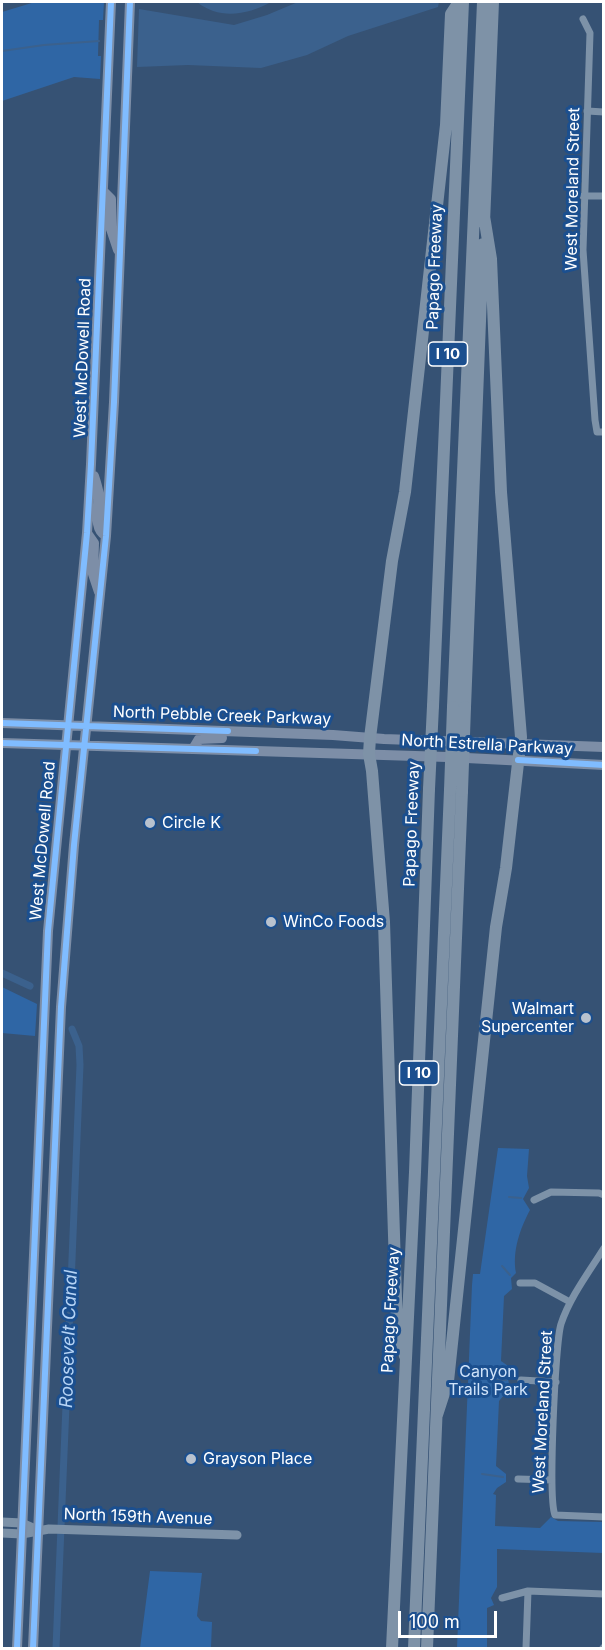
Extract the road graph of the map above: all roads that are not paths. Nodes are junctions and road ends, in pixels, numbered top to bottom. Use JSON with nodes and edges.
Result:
{"nodes":[{"id":1,"x":111,"y":2,"type":"edge"},
{"id":2,"x":130,"y":2,"type":"edge"},
{"id":3,"x":461,"y":2,"type":"edge"},
{"id":4,"x":483,"y":2,"type":"edge"},
{"id":5,"x":493,"y":2,"type":"edge"},
{"id":6,"x":583,"y":19,"type":"dead end"},
{"id":7,"x":587,"y":111,"type":"junction"},
{"id":8,"x":603,"y":112,"type":"edge"},
{"id":9,"x":103,"y":191,"type":"junction"},
{"id":10,"x":583,"y":195,"type":"junction"},
{"id":11,"x":603,"y":196,"type":"edge"},
{"id":12,"x":484,"y":216,"type":"junction"},
{"id":13,"x":120,"y":256,"type":"junction"},
{"id":14,"x":600,"y":432,"type":"edge"},
{"id":15,"x":92,"y":464,"type":"junction"},
{"id":16,"x":87,"y":533,"type":"junction"},
{"id":17,"x":106,"y":536,"type":"junction"},
{"id":18,"x":100,"y":595,"type":"junction"},
{"id":19,"x":459,"y":707,"type":"junction"},
{"id":20,"x":2,"y":723,"type":"edge"},
{"id":21,"x":68,"y":724,"type":"junction"},
{"id":22,"x":86,"y":725,"type":"junction"},
{"id":23,"x":228,"y":731,"type":"junction"},
{"id":24,"x":369,"y":738,"type":"junction"},
{"id":25,"x":2,"y":743,"type":"edge"},
{"id":26,"x":66,"y":745,"type":"junction"},
{"id":27,"x":84,"y":745,"type":"junction"},
{"id":28,"x":520,"y":745,"type":"junction"},
{"id":29,"x":603,"y":747,"type":"edge"},
{"id":30,"x":193,"y":749,"type":"junction"},
{"id":31,"x":369,"y":754,"type":"junction"},
{"id":32,"x":518,"y":760,"type":"junction"},
{"id":33,"x":603,"y":765,"type":"edge"},
{"id":34,"x":456,"y":791,"type":"junction"},
{"id":35,"x":48,"y":931,"type":"junction"},
{"id":36,"x":67,"y":931,"type":"junction"},
{"id":37,"x":41,"y":1066,"type":"junction"},
{"id":38,"x":54,"y":1142,"type":"junction"},
{"id":39,"x":603,"y":1195,"type":"edge"},
{"id":40,"x":534,"y":1200,"type":"dead end"},
{"id":41,"x":603,"y":1248,"type":"edge"},
{"id":42,"x":520,"y":1283,"type":"dead end"},
{"id":43,"x":570,"y":1302,"type":"junction"},
{"id":44,"x":405,"y":1356,"type":"junction"},
{"id":45,"x":521,"y":1380,"type":"dead end"},
{"id":46,"x":556,"y":1382,"type":"junction"},
{"id":47,"x":437,"y":1415,"type":"junction"},
{"id":48,"x":518,"y":1479,"type":"dead end"},
{"id":49,"x":552,"y":1480,"type":"junction"},
{"id":50,"x":603,"y":1517,"type":"edge"},
{"id":51,"x":2,"y":1522,"type":"edge"},
{"id":52,"x":22,"y":1528,"type":"junction"},
{"id":53,"x":38,"y":1530,"type":"junction"},
{"id":54,"x":2,"y":1533,"type":"edge"},
{"id":55,"x":237,"y":1535,"type":"dead end"},
{"id":56,"x":528,"y":1591,"type":"junction"},
{"id":57,"x":603,"y":1594,"type":"edge"},
{"id":58,"x":502,"y":1598,"type":"dead end"},
{"id":59,"x":17,"y":1648,"type":"edge"},
{"id":60,"x":33,"y":1648,"type":"edge"},
{"id":61,"x":392,"y":1648,"type":"edge"},
{"id":62,"x":414,"y":1648,"type":"edge"},
{"id":63,"x":428,"y":1648,"type":"edge"},
{"id":64,"x":526,"y":1648,"type":"edge"}],
"edges":[{"from":1,"to":9,"type":"main road","name":"West McDowell Road"},
{"from":2,"to":13,"type":"main road","name":"West McDowell Road"},
{"from":3,"to":24,"type":"highway"},
{"from":3,"to":44,"type":"highway","name":"Papago Freeway","number":"I 10","bridge":true},
{"from":4,"to":19,"type":"highway"},
{"from":5,"to":12,"type":"highway","number":"I 10"},
{"from":6,"to":7,"type":"street","name":"West Moreland Street"},
{"from":7,"to":8,"type":"street"},
{"from":7,"to":10,"type":"street","name":"West Moreland Street"},
{"from":9,"to":13,"type":"main road"},
{"from":9,"to":15,"type":"main road","name":"West McDowell Road"},
{"from":10,"to":11,"type":"street"},
{"from":10,"to":14,"type":"street","name":"West Moreland Street"},
{"from":12,"to":19,"type":"highway","number":"I 10"},
{"from":12,"to":28,"type":"highway"},
{"from":13,"to":17,"type":"main road","name":"West McDowell Road"},
{"from":15,"to":16,"type":"main road","name":"West McDowell Road"},
{"from":15,"to":17,"type":"main road"},
{"from":16,"to":18,"type":"main road"},
{"from":16,"to":21,"type":"main road","name":"West McDowell Road"},
{"from":17,"to":18,"type":"main road","name":"West McDowell Road"},
{"from":18,"to":22,"type":"main road","name":"West McDowell Road"},
{"from":19,"to":34,"type":"highway","number":"I 10","bridge":true},
{"from":20,"to":21,"type":"main road","name":"North Pebble Creek Parkway"},
{"from":21,"to":22,"type":"main road","name":"North Pebble Creek Parkway"},
{"from":21,"to":26,"type":"main road","name":"West McDowell Road"},
{"from":22,"to":23,"type":"main road","name":"North Pebble Creek Parkway"},
{"from":22,"to":27,"type":"main road","name":"West McDowell Road"},
{"from":23,"to":24,"type":"main road","name":"North Pebble Creek Parkway"},
{"from":23,"to":30,"type":"main road"},
{"from":24,"to":28,"type":"main road","name":"North Estrella Parkway"},
{"from":24,"to":31,"type":"highway"},
{"from":25,"to":26,"type":"main road","name":"North Pebble Creek Parkway"},
{"from":26,"to":27,"type":"main road","name":"North Pebble Creek Parkway"},
{"from":26,"to":35,"type":"main road","name":"West McDowell Road"},
{"from":27,"to":30,"type":"main road","name":"North Pebble Creek Parkway"},
{"from":27,"to":36,"type":"main road","name":"West McDowell Road"},
{"from":28,"to":29,"type":"main road","name":"North Estrella Parkway"},
{"from":28,"to":32,"type":"highway"},
{"from":30,"to":31,"type":"main road","name":"North Pebble Creek Parkway"},
{"from":31,"to":32,"type":"main road","name":"North Estrella Parkway"},
{"from":31,"to":44,"type":"highway"},
{"from":32,"to":33,"type":"main road","name":"North Estrella Parkway"},
{"from":32,"to":47,"type":"highway"},
{"from":34,"to":47,"type":"highway","number":"I 10"},
{"from":34,"to":62,"type":"highway"},
{"from":35,"to":36,"type":"main road"},
{"from":35,"to":37,"type":"main road","name":"West McDowell Road"},
{"from":36,"to":38,"type":"main road","name":"West McDowell Road"},
{"from":37,"to":38,"type":"main road"},
{"from":37,"to":52,"type":"main road","name":"West McDowell Road"},
{"from":38,"to":53,"type":"main road","name":"West McDowell Road"},
{"from":39,"to":40,"type":"street"},
{"from":41,"to":43,"type":"street","name":"West Moreland Street"},
{"from":42,"to":43,"type":"street"},
{"from":43,"to":46,"type":"street","name":"West Moreland Street"},
{"from":44,"to":61,"type":"highway","name":"Papago Freeway","number":"I 10"},
{"from":45,"to":46,"type":"street"},
{"from":46,"to":49,"type":"street","name":"West Moreland Street"},
{"from":47,"to":63,"type":"highway","number":"I 10"},
{"from":48,"to":49,"type":"street"},
{"from":49,"to":50,"type":"street","name":"West Moreland Street"},
{"from":51,"to":52,"type":"street","name":"North 159th Avenue"},
{"from":52,"to":53,"type":"street","name":"North 159th Avenue"},
{"from":52,"to":54,"type":"street","name":"North 159th Avenue"},
{"from":52,"to":59,"type":"main road","name":"West McDowell Road"},
{"from":53,"to":55,"type":"street","name":"North 159th Avenue"},
{"from":53,"to":60,"type":"main road","name":"West McDowell Road"},
{"from":56,"to":57,"type":"street"},
{"from":56,"to":58,"type":"street"},
{"from":56,"to":64,"type":"street"}]}
